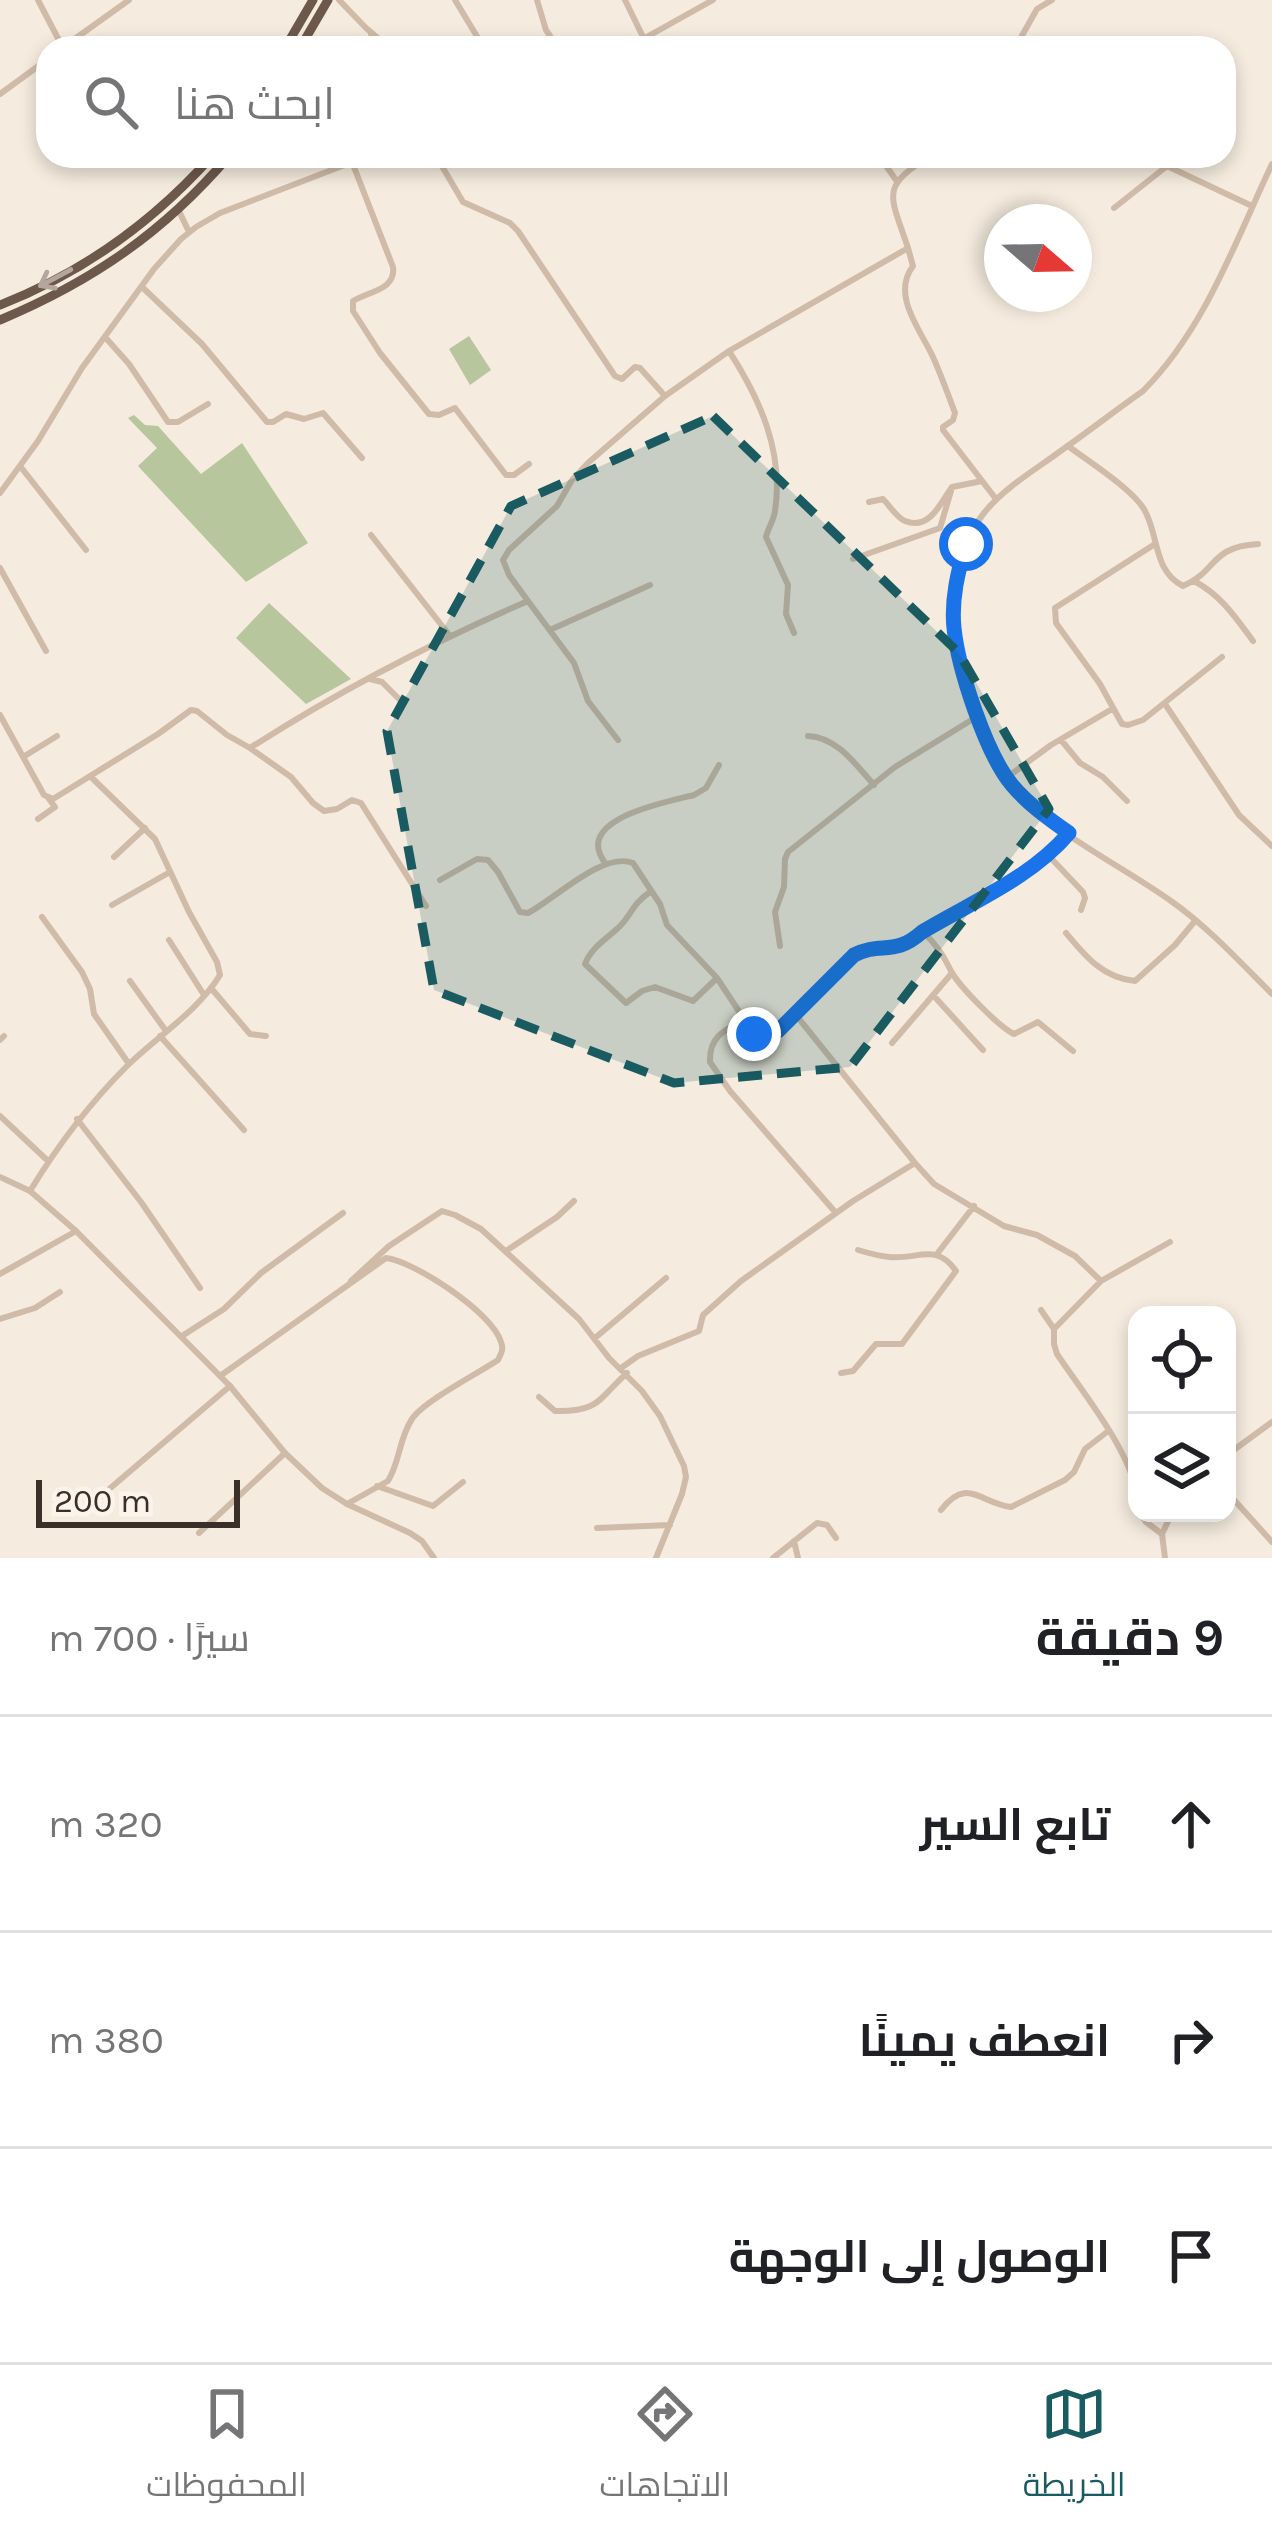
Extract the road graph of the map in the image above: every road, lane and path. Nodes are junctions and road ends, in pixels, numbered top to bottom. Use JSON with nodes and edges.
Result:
{"nodes":[{"id":1,"x":38,"y":0,"type":"edge"},
{"id":2,"x":129,"y":0,"type":"edge"},
{"id":3,"x":313,"y":0,"type":"edge"},
{"id":4,"x":328,"y":0,"type":"edge"},
{"id":5,"x":339,"y":0,"type":"edge"},
{"id":6,"x":455,"y":0,"type":"edge"},
{"id":7,"x":537,"y":0,"type":"edge"},
{"id":8,"x":626,"y":0,"type":"edge"},
{"id":9,"x":713,"y":0,"type":"edge"},
{"id":10,"x":1052,"y":0,"type":"edge"},
{"id":11,"x":369,"y":31,"type":"junction"},
{"id":12,"x":57,"y":36,"type":"edge"},
{"id":13,"x":80,"y":36,"type":"edge"},
{"id":14,"x":292,"y":36,"type":"edge"},
{"id":15,"x":306,"y":36,"type":"edge"},
{"id":16,"x":372,"y":36,"type":"edge"},
{"id":17,"x":375,"y":36,"type":"edge"},
{"id":18,"x":477,"y":36,"type":"edge"},
{"id":19,"x":550,"y":36,"type":"edge"},
{"id":20,"x":643,"y":36,"type":"edge"},
{"id":21,"x":649,"y":36,"type":"edge"},
{"id":22,"x":1022,"y":36,"type":"edge"},
{"id":23,"x":36,"y":67,"type":"edge"},
{"id":24,"x":0,"y":94,"type":"edge"},
{"id":25,"x":1272,"y":164,"type":"edge"},
{"id":26,"x":200,"y":168,"type":"edge"},
{"id":27,"x":218,"y":168,"type":"edge"},
{"id":28,"x":337,"y":168,"type":"edge"},
{"id":29,"x":354,"y":168,"type":"edge"},
{"id":30,"x":443,"y":168,"type":"edge"},
{"id":31,"x":888,"y":168,"type":"edge"},
{"id":32,"x":914,"y":168,"type":"edge"},
{"id":33,"x":1164,"y":168,"type":"edge"},
{"id":34,"x":1171,"y":168,"type":"edge"},
{"id":35,"x":896,"y":180,"type":"junction"},
{"id":36,"x":1252,"y":206,"type":"junction"},
{"id":37,"x":1114,"y":208,"type":"dead end"},
{"id":38,"x":179,"y":211,"type":"junction"},
{"id":39,"x":189,"y":232,"type":"junction"},
{"id":40,"x":908,"y":248,"type":"junction"},
{"id":41,"x":142,"y":286,"type":"junction"},
{"id":42,"x":0,"y":305,"type":"edge"},
{"id":43,"x":0,"y":320,"type":"edge"},
{"id":44,"x":105,"y":337,"type":"junction"},
{"id":45,"x":730,"y":351,"type":"junction"},
{"id":46,"x":665,"y":396,"type":"junction"},
{"id":47,"x":208,"y":404,"type":"dead end"},
{"id":48,"x":1068,"y":446,"type":"junction"},
{"id":49,"x":362,"y":458,"type":"dead end"},
{"id":50,"x":529,"y":464,"type":"dead end"},
{"id":51,"x":20,"y":466,"type":"junction"},
{"id":52,"x":0,"y":475,"type":"edge"},
{"id":53,"x":982,"y":481,"type":"junction"},
{"id":54,"x":7,"y":483,"type":"junction"},
{"id":55,"x":952,"y":488,"type":"junction"},
{"id":56,"x":0,"y":493,"type":"edge"},
{"id":57,"x":996,"y":499,"type":"junction"},
{"id":58,"x":869,"y":502,"type":"dead end"},
{"id":59,"x":371,"y":535,"type":"dead end"},
{"id":60,"x":1155,"y":544,"type":"junction"},
{"id":61,"x":1258,"y":544,"type":"dead end"},
{"id":62,"x":86,"y":550,"type":"dead end"},
{"id":63,"x":853,"y":559,"type":"dead end"},
{"id":64,"x":0,"y":568,"type":"edge"},
{"id":65,"x":1194,"y":581,"type":"junction"},
{"id":66,"x":650,"y":585,"type":"dead end"},
{"id":67,"x":528,"y":602,"type":"junction"},
{"id":68,"x":551,"y":629,"type":"junction"},
{"id":69,"x":794,"y":633,"type":"dead end"},
{"id":70,"x":450,"y":636,"type":"junction"},
{"id":71,"x":1253,"y":641,"type":"dead end"},
{"id":72,"x":46,"y":651,"type":"dead end"},
{"id":73,"x":1222,"y":657,"type":"dead end"},
{"id":74,"x":366,"y":679,"type":"junction"},
{"id":75,"x":400,"y":701,"type":"dead end"},
{"id":76,"x":1165,"y":704,"type":"junction"},
{"id":77,"x":1112,"y":709,"type":"junction"},
{"id":78,"x":0,"y":716,"type":"edge"},
{"id":79,"x":978,"y":716,"type":"junction"},
{"id":80,"x":57,"y":736,"type":"dead end"},
{"id":81,"x":808,"y":736,"type":"dead end"},
{"id":82,"x":618,"y":740,"type":"dead end"},
{"id":83,"x":1061,"y":740,"type":"junction"},
{"id":84,"x":250,"y":748,"type":"junction"},
{"id":85,"x":23,"y":757,"type":"junction"},
{"id":86,"x":719,"y":765,"type":"dead end"},
{"id":87,"x":91,"y":777,"type":"junction"},
{"id":88,"x":1006,"y":778,"type":"junction"},
{"id":89,"x":874,"y":785,"type":"junction"},
{"id":90,"x":49,"y":799,"type":"junction"},
{"id":91,"x":1127,"y":801,"type":"dead end"},
{"id":92,"x":38,"y":819,"type":"dead end"},
{"id":93,"x":145,"y":828,"type":"junction"},
{"id":94,"x":1069,"y":833,"type":"junction"},
{"id":95,"x":1272,"y":846,"type":"edge"},
{"id":96,"x":1048,"y":855,"type":"junction"},
{"id":97,"x":114,"y":857,"type":"dead end"},
{"id":98,"x":606,"y":864,"type":"junction"},
{"id":99,"x":170,"y":872,"type":"junction"},
{"id":100,"x":440,"y":880,"type":"dead end"},
{"id":101,"x":650,"y":892,"type":"junction"},
{"id":102,"x":112,"y":904,"type":"dead end"},
{"id":103,"x":426,"y":906,"type":"dead end"},
{"id":104,"x":1082,"y":910,"type":"dead end"},
{"id":105,"x":42,"y":917,"type":"dead end"},
{"id":106,"x":1195,"y":921,"type":"junction"},
{"id":107,"x":922,"y":932,"type":"junction"},
{"id":108,"x":1066,"y":933,"type":"dead end"},
{"id":109,"x":169,"y":940,"type":"dead end"},
{"id":110,"x":780,"y":946,"type":"dead end"},
{"id":111,"x":952,"y":973,"type":"junction"},
{"id":112,"x":717,"y":977,"type":"junction"},
{"id":113,"x":130,"y":980,"type":"dead end"},
{"id":114,"x":211,"y":988,"type":"junction"},
{"id":115,"x":933,"y":994,"type":"junction"},
{"id":116,"x":1272,"y":994,"type":"edge"},
{"id":117,"x":204,"y":995,"type":"junction"},
{"id":118,"x":796,"y":1016,"type":"junction"},
{"id":119,"x":744,"y":1021,"type":"junction"},
{"id":120,"x":163,"y":1033,"type":"junction"},
{"id":121,"x":266,"y":1036,"type":"dead end"},
{"id":122,"x":892,"y":1043,"type":"dead end"},
{"id":123,"x":983,"y":1050,"type":"dead end"},
{"id":124,"x":1073,"y":1052,"type":"dead end"},
{"id":125,"x":129,"y":1064,"type":"junction"},
{"id":126,"x":0,"y":1115,"type":"edge"},
{"id":127,"x":77,"y":1119,"type":"junction"},
{"id":128,"x":244,"y":1130,"type":"dead end"},
{"id":129,"x":48,"y":1161,"type":"junction"},
{"id":130,"x":915,"y":1163,"type":"junction"},
{"id":131,"x":0,"y":1177,"type":"edge"},
{"id":132,"x":30,"y":1191,"type":"junction"},
{"id":133,"x":574,"y":1201,"type":"dead end"},
{"id":134,"x":974,"y":1206,"type":"junction"},
{"id":135,"x":836,"y":1213,"type":"junction"},
{"id":136,"x":343,"y":1214,"type":"dead end"},
{"id":137,"x":76,"y":1231,"type":"junction"},
{"id":138,"x":1170,"y":1242,"type":"dead end"},
{"id":139,"x":858,"y":1250,"type":"dead end"},
{"id":140,"x":506,"y":1251,"type":"junction"},
{"id":141,"x":937,"y":1254,"type":"junction"},
{"id":142,"x":0,"y":1274,"type":"edge"},
{"id":143,"x":667,"y":1278,"type":"dead end"},
{"id":144,"x":1101,"y":1281,"type":"junction"},
{"id":145,"x":200,"y":1288,"type":"dead end"},
{"id":146,"x":346,"y":1288,"type":"junction"},
{"id":147,"x":60,"y":1292,"type":"dead end"},
{"id":148,"x":1041,"y":1310,"type":"dead end"},
{"id":149,"x":0,"y":1319,"type":"edge"},
{"id":150,"x":1054,"y":1329,"type":"junction"},
{"id":151,"x":182,"y":1336,"type":"junction"},
{"id":152,"x":595,"y":1338,"type":"junction"},
{"id":153,"x":624,"y":1371,"type":"junction"},
{"id":154,"x":841,"y":1373,"type":"dead end"},
{"id":155,"x":220,"y":1376,"type":"junction"},
{"id":156,"x":230,"y":1386,"type":"junction"},
{"id":157,"x":539,"y":1397,"type":"dead end"},
{"id":158,"x":1272,"y":1423,"type":"edge"},
{"id":159,"x":1108,"y":1432,"type":"junction"},
{"id":160,"x":1236,"y":1449,"type":"edge"},
{"id":161,"x":285,"y":1453,"type":"junction"},
{"id":162,"x":1128,"y":1466,"type":"edge"},
{"id":163,"x":463,"y":1482,"type":"dead end"},
{"id":164,"x":376,"y":1486,"type":"junction"},
{"id":165,"x":94,"y":1502,"type":"dead end"},
{"id":166,"x":1236,"y":1502,"type":"edge"},
{"id":167,"x":347,"y":1504,"type":"junction"},
{"id":168,"x":941,"y":1510,"type":"dead end"},
{"id":169,"x":1146,"y":1522,"type":"edge"},
{"id":170,"x":1168,"y":1522,"type":"edge"},
{"id":171,"x":670,"y":1525,"type":"junction"},
{"id":172,"x":597,"y":1528,"type":"dead end"},
{"id":173,"x":199,"y":1533,"type":"dead end"},
{"id":174,"x":1162,"y":1534,"type":"junction"},
{"id":175,"x":836,"y":1538,"type":"dead end"},
{"id":176,"x":794,"y":1541,"type":"junction"},
{"id":177,"x":1272,"y":1542,"type":"edge"},
{"id":178,"x":434,"y":1558,"type":"edge"},
{"id":179,"x":656,"y":1558,"type":"edge"},
{"id":180,"x":773,"y":1558,"type":"edge"},
{"id":181,"x":798,"y":1558,"type":"edge"},
{"id":182,"x":1165,"y":1558,"type":"edge"}],
"edges":[{"from":1,"to":12,"type":"street"},
{"from":2,"to":13,"type":"street"},
{"from":3,"to":14,"type":"highway"},
{"from":4,"to":15,"type":"highway"},
{"from":5,"to":11,"type":"street"},
{"from":6,"to":18,"type":"street"},
{"from":7,"to":19,"type":"street"},
{"from":8,"to":20,"type":"street"},
{"from":9,"to":21,"type":"street"},
{"from":10,"to":22,"type":"street"},
{"from":11,"to":16,"type":"street"},
{"from":11,"to":17,"type":"street"},
{"from":23,"to":24,"type":"street"},
{"from":25,"to":36,"type":"street"},
{"from":26,"to":42,"type":"highway","one_way":true},
{"from":27,"to":38,"type":"highway"},
{"from":28,"to":39,"type":"street"},
{"from":29,"to":50,"type":"street"},
{"from":30,"to":46,"type":"street"},
{"from":31,"to":35,"type":"street"},
{"from":32,"to":35,"type":"street"},
{"from":33,"to":37,"type":"street"},
{"from":34,"to":36,"type":"street"},
{"from":35,"to":40,"type":"street"},
{"from":36,"to":48,"type":"street"},
{"from":38,"to":39,"type":"street"},
{"from":38,"to":43,"type":"highway"},
{"from":39,"to":41,"type":"street"},
{"from":40,"to":45,"type":"street"},
{"from":40,"to":53,"type":"street"},
{"from":41,"to":44,"type":"street"},
{"from":41,"to":49,"type":"street"},
{"from":44,"to":47,"type":"street"},
{"from":44,"to":51,"type":"street"},
{"from":45,"to":46,"type":"street"},
{"from":45,"to":69,"type":"street"},
{"from":46,"to":67,"type":"street"},
{"from":48,"to":57,"type":"street"},
{"from":48,"to":60,"type":"street"},
{"from":51,"to":54,"type":"street"},
{"from":51,"to":62,"type":"street"},
{"from":52,"to":54,"type":"street"},
{"from":53,"to":55,"type":"street"},
{"from":53,"to":57,"type":"street"},
{"from":54,"to":56,"type":"street"},
{"from":55,"to":58,"type":"street"},
{"from":55,"to":63,"type":"street"},
{"from":57,"to":79,"type":"street"},
{"from":59,"to":70,"type":"street"},
{"from":60,"to":65,"type":"street"},
{"from":60,"to":77,"type":"street"},
{"from":61,"to":65,"type":"street"},
{"from":64,"to":72,"type":"street"},
{"from":65,"to":71,"type":"street"},
{"from":66,"to":68,"type":"street"},
{"from":67,"to":68,"type":"street"},
{"from":67,"to":70,"type":"street"},
{"from":68,"to":82,"type":"street"},
{"from":70,"to":74,"type":"street"},
{"from":73,"to":76,"type":"street"},
{"from":74,"to":75,"type":"street"},
{"from":74,"to":84,"type":"street"},
{"from":76,"to":77,"type":"street"},
{"from":76,"to":95,"type":"street"},
{"from":77,"to":83,"type":"street"},
{"from":78,"to":85,"type":"street"},
{"from":79,"to":88,"type":"street"},
{"from":79,"to":89,"type":"street"},
{"from":80,"to":85,"type":"street"},
{"from":81,"to":89,"type":"street"},
{"from":83,"to":88,"type":"street"},
{"from":83,"to":91,"type":"street"},
{"from":84,"to":87,"type":"street"},
{"from":84,"to":103,"type":"street"},
{"from":85,"to":90,"type":"street"},
{"from":86,"to":98,"type":"street"},
{"from":87,"to":90,"type":"street"},
{"from":87,"to":93,"type":"street"},
{"from":88,"to":94,"type":"street"},
{"from":89,"to":110,"type":"street"},
{"from":90,"to":92,"type":"street"},
{"from":93,"to":97,"type":"street"},
{"from":93,"to":99,"type":"street"},
{"from":94,"to":96,"type":"street"},
{"from":94,"to":106,"type":"street"},
{"from":96,"to":104,"type":"street"},
{"from":96,"to":107,"type":"street"},
{"from":98,"to":100,"type":"street"},
{"from":98,"to":101,"type":"street"},
{"from":99,"to":102,"type":"street"},
{"from":99,"to":114,"type":"street"},
{"from":101,"to":112,"type":"street"},
{"from":101,"to":112,"type":"street"},
{"from":105,"to":125,"type":"street"},
{"from":106,"to":108,"type":"street"},
{"from":106,"to":116,"type":"street"},
{"from":107,"to":111,"type":"street"},
{"from":107,"to":118,"type":"street"},
{"from":109,"to":117,"type":"street"},
{"from":111,"to":115,"type":"street"},
{"from":111,"to":124,"type":"street"},
{"from":112,"to":119,"type":"street"},
{"from":113,"to":120,"type":"street"},
{"from":114,"to":117,"type":"street"},
{"from":114,"to":121,"type":"street"},
{"from":115,"to":122,"type":"street"},
{"from":115,"to":123,"type":"street"},
{"from":117,"to":120,"type":"street"},
{"from":118,"to":119,"type":"street"},
{"from":118,"to":130,"type":"street"},
{"from":119,"to":135,"type":"street"},
{"from":120,"to":125,"type":"street"},
{"from":120,"to":128,"type":"street"},
{"from":125,"to":127,"type":"street"},
{"from":126,"to":129,"type":"street"},
{"from":127,"to":129,"type":"street"},
{"from":127,"to":145,"type":"street"},
{"from":129,"to":132,"type":"street"},
{"from":130,"to":134,"type":"street"},
{"from":130,"to":135,"type":"street"},
{"from":131,"to":132,"type":"street"},
{"from":132,"to":137,"type":"street"},
{"from":133,"to":140,"type":"street"},
{"from":134,"to":141,"type":"street"},
{"from":134,"to":144,"type":"street"},
{"from":135,"to":153,"type":"street"},
{"from":136,"to":151,"type":"street"},
{"from":137,"to":142,"type":"street"},
{"from":137,"to":151,"type":"street"},
{"from":138,"to":144,"type":"street"},
{"from":139,"to":141,"type":"street"},
{"from":140,"to":146,"type":"street"},
{"from":140,"to":152,"type":"street"},
{"from":141,"to":154,"type":"street"},
{"from":143,"to":152,"type":"street"},
{"from":144,"to":150,"type":"street"},
{"from":146,"to":155,"type":"street"},
{"from":146,"to":164,"type":"street"},
{"from":147,"to":149,"type":"street"},
{"from":148,"to":150,"type":"street"},
{"from":150,"to":159,"type":"street"},
{"from":151,"to":155,"type":"street"},
{"from":152,"to":153,"type":"street"},
{"from":153,"to":157,"type":"street"},
{"from":153,"to":171,"type":"street"},
{"from":155,"to":156,"type":"street"},
{"from":156,"to":161,"type":"street"},
{"from":156,"to":165,"type":"street"},
{"from":158,"to":160,"type":"street"},
{"from":159,"to":162,"type":"street"},
{"from":159,"to":168,"type":"street"},
{"from":161,"to":167,"type":"street"},
{"from":161,"to":173,"type":"street"},
{"from":163,"to":164,"type":"street"},
{"from":164,"to":167,"type":"street"},
{"from":166,"to":177,"type":"street"},
{"from":167,"to":178,"type":"street"},
{"from":169,"to":174,"type":"street"},
{"from":170,"to":174,"type":"street"},
{"from":171,"to":172,"type":"street"},
{"from":171,"to":179,"type":"street"},
{"from":174,"to":182,"type":"street"},
{"from":175,"to":176,"type":"street"},
{"from":176,"to":180,"type":"street"},
{"from":176,"to":181,"type":"street"}]}
